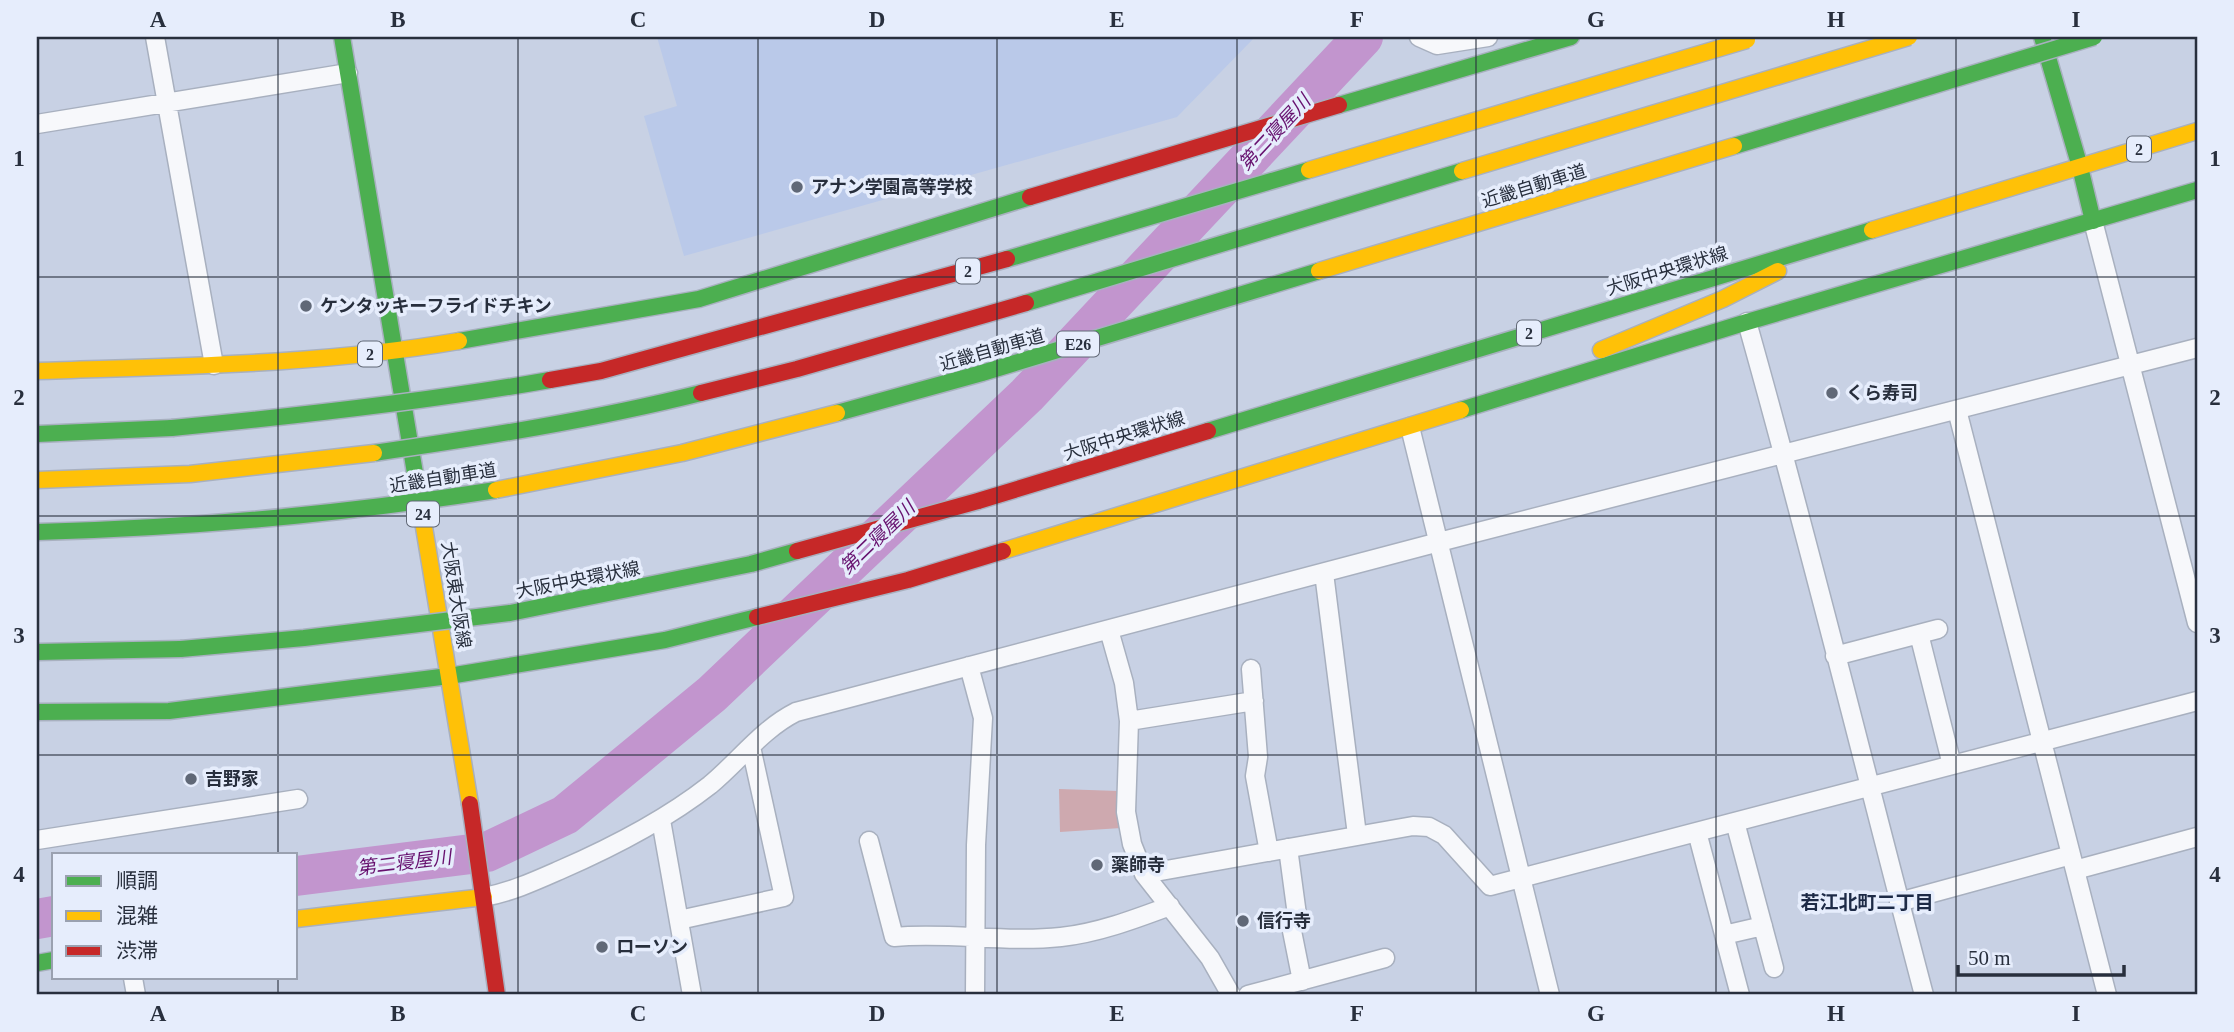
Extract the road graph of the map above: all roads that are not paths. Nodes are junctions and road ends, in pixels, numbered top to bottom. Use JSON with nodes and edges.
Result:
{"nodes":[{"id":1,"x":155,"y":37,"type":"edge"},
{"id":2,"x":342,"y":37,"type":"edge"},
{"id":3,"x":1419,"y":37,"type":"edge"},
{"id":4,"x":1488,"y":37,"type":"edge"},
{"id":5,"x":1571,"y":37,"type":"edge"},
{"id":6,"x":1909,"y":37,"type":"edge"},
{"id":7,"x":2042,"y":37,"type":"edge"},
{"id":8,"x":2094,"y":37,"type":"edge"},
{"id":9,"x":1752,"y":38,"type":"edge"},
{"id":10,"x":1543,"y":40,"type":"edge"},
{"id":11,"x":348,"y":73,"type":"junction"},
{"id":12,"x":166,"y":103,"type":"junction"},
{"id":13,"x":37,"y":124,"type":"edge"},
{"id":14,"x":2197,"y":131,"type":"edge"},
{"id":15,"x":2080,"y":167,"type":"junction"},
{"id":16,"x":2197,"y":190,"type":"edge"},
{"id":17,"x":2093,"y":221,"type":"junction"},
{"id":18,"x":1843,"y":238,"type":"junction"},
{"id":19,"x":1747,"y":322,"type":"junction"},
{"id":20,"x":2197,"y":348,"type":"edge"},
{"id":21,"x":396,"y":352,"type":"junction"},
{"id":22,"x":214,"y":365,"type":"junction"},
{"id":23,"x":2131,"y":365,"type":"junction"},
{"id":24,"x":37,"y":371,"type":"edge"},
{"id":25,"x":1957,"y":410,"type":"junction"},
{"id":26,"x":1443,"y":416,"type":"junction"},
{"id":27,"x":1410,"y":426,"type":"junction"},
{"id":28,"x":37,"y":434,"type":"edge"},
{"id":29,"x":1784,"y":454,"type":"junction"},
{"id":30,"x":37,"y":480,"type":"edge"},
{"id":31,"x":37,"y":532,"type":"edge"},
{"id":32,"x":1438,"y":542,"type":"junction"},
{"id":33,"x":1324,"y":573,"type":"junction"},
{"id":34,"x":2197,"y":623,"type":"edge"},
{"id":35,"x":1938,"y":629,"type":"dead end"},
{"id":36,"x":1109,"y":630,"type":"junction"},
{"id":37,"x":1919,"y":634,"type":"junction"},
{"id":38,"x":37,"y":652,"type":"edge"},
{"id":39,"x":1835,"y":656,"type":"junction"},
{"id":40,"x":969,"y":666,"type":"junction"},
{"id":41,"x":1251,"y":669,"type":"dead end"},
{"id":42,"x":449,"y":676,"type":"junction"},
{"id":43,"x":1254,"y":701,"type":"junction"},
{"id":44,"x":2197,"y":701,"type":"edge"},
{"id":45,"x":37,"y":712,"type":"edge"},
{"id":46,"x":1129,"y":721,"type":"junction"},
{"id":47,"x":2042,"y":742,"type":"junction"},
{"id":48,"x":751,"y":747,"type":"junction"},
{"id":49,"x":1952,"y":765,"type":"junction"},
{"id":50,"x":1868,"y":787,"type":"junction"},
{"id":51,"x":298,"y":799,"type":"dead end"},
{"id":52,"x":661,"y":820,"type":"junction"},
{"id":53,"x":1735,"y":822,"type":"junction"},
{"id":54,"x":1697,"y":832,"type":"junction"},
{"id":55,"x":1357,"y":835,"type":"junction"},
{"id":56,"x":2197,"y":837,"type":"edge"},
{"id":57,"x":37,"y":840,"type":"edge"},
{"id":58,"x":869,"y":841,"type":"dead end"},
{"id":59,"x":1288,"y":848,"type":"junction"},
{"id":60,"x":1269,"y":852,"type":"junction"},
{"id":61,"x":2073,"y":862,"type":"junction"},
{"id":62,"x":1144,"y":874,"type":"junction"},
{"id":63,"x":1521,"y":879,"type":"junction"},
{"id":64,"x":483,"y":890,"type":"junction"},
{"id":65,"x":1899,"y":902,"type":"junction"},
{"id":66,"x":1170,"y":906,"type":"junction"},
{"id":67,"x":298,"y":919,"type":"edge"},
{"id":68,"x":679,"y":920,"type":"junction"},
{"id":69,"x":1763,"y":926,"type":"junction"},
{"id":70,"x":1724,"y":935,"type":"junction"},
{"id":71,"x":976,"y":936,"type":"junction"},
{"id":72,"x":1385,"y":958,"type":"dead end"},
{"id":73,"x":1774,"y":968,"type":"dead end"},
{"id":74,"x":1302,"y":981,"type":"junction"},
{"id":75,"x":497,"y":995,"type":"edge"},
{"id":76,"x":692,"y":995,"type":"edge"},
{"id":77,"x":975,"y":995,"type":"edge"},
{"id":78,"x":1231,"y":995,"type":"edge"},
{"id":79,"x":1248,"y":995,"type":"edge"},
{"id":80,"x":1550,"y":995,"type":"edge"},
{"id":81,"x":1740,"y":995,"type":"edge"},
{"id":82,"x":1924,"y":995,"type":"edge"},
{"id":83,"x":2107,"y":995,"type":"edge"}],
"edges":[{"from":1,"to":12,"type":"street"},
{"from":2,"to":11,"type":"main road","name":"大阪東大阪線","number":"24"},
{"from":3,"to":4,"type":"street"},
{"from":5,"to":10,"type":"main road","number":"2"},
{"from":6,"to":30,"type":"main road","name":"近畿自動車道","bridge":true},
{"from":7,"to":15,"type":"main road"},
{"from":8,"to":31,"type":"main road","name":"近畿自動車道","number":"E26","bridge":true},
{"from":9,"to":28,"type":"main road","number":"2","bridge":true},
{"from":10,"to":21,"type":"main road","number":"2"},
{"from":11,"to":12,"type":"street"},
{"from":11,"to":21,"type":"main road","name":"大阪東大阪線","number":"24"},
{"from":12,"to":13,"type":"street"},
{"from":12,"to":22,"type":"street"},
{"from":14,"to":15,"type":"main road","name":"大阪中央環状線","number":"2"},
{"from":15,"to":17,"type":"main road"},
{"from":15,"to":18,"type":"main road","name":"大阪中央環状線","number":"2"},
{"from":16,"to":17,"type":"main road"},
{"from":17,"to":19,"type":"main road"},
{"from":17,"to":23,"type":"street"},
{"from":18,"to":26,"type":"main road"},
{"from":18,"to":38,"type":"main road","name":"大阪中央環状線","number":"2","bridge":true},
{"from":19,"to":26,"type":"main road"},
{"from":19,"to":29,"type":"street"},
{"from":20,"to":23,"type":"street"},
{"from":21,"to":22,"type":"main road","number":"2"},
{"from":21,"to":42,"type":"main road","name":"大阪東大阪線","number":"24"},
{"from":22,"to":24,"type":"main road","number":"2"},
{"from":23,"to":25,"type":"street"},
{"from":23,"to":34,"type":"street"},
{"from":25,"to":29,"type":"street"},
{"from":25,"to":47,"type":"street"},
{"from":26,"to":27,"type":"main road"},
{"from":27,"to":32,"type":"street"},
{"from":27,"to":42,"type":"main road"},
{"from":29,"to":32,"type":"street"},
{"from":29,"to":39,"type":"street"},
{"from":32,"to":33,"type":"street"},
{"from":32,"to":63,"type":"street"},
{"from":33,"to":36,"type":"street"},
{"from":33,"to":55,"type":"street"},
{"from":35,"to":37,"type":"street"},
{"from":36,"to":40,"type":"street"},
{"from":36,"to":46,"type":"street"},
{"from":37,"to":39,"type":"street"},
{"from":37,"to":49,"type":"street"},
{"from":39,"to":50,"type":"street"},
{"from":40,"to":48,"type":"street"},
{"from":40,"to":71,"type":"street"},
{"from":41,"to":43,"type":"street"},
{"from":42,"to":45,"type":"main road"},
{"from":42,"to":64,"type":"main road","name":"大阪東大阪線","number":"24"},
{"from":43,"to":46,"type":"street"},
{"from":43,"to":60,"type":"street"},
{"from":44,"to":47,"type":"street"},
{"from":46,"to":62,"type":"street"},
{"from":47,"to":49,"type":"street"},
{"from":47,"to":61,"type":"street"},
{"from":48,"to":52,"type":"street"},
{"from":48,"to":68,"type":"street"},
{"from":49,"to":50,"type":"street"},
{"from":50,"to":53,"type":"street"},
{"from":50,"to":65,"type":"street"},
{"from":51,"to":57,"type":"street"},
{"from":52,"to":64,"type":"street"},
{"from":52,"to":68,"type":"street"},
{"from":53,"to":54,"type":"street"},
{"from":53,"to":69,"type":"street"},
{"from":54,"to":63,"type":"street"},
{"from":54,"to":70,"type":"street"},
{"from":55,"to":59,"type":"street"},
{"from":55,"to":63,"type":"street"},
{"from":56,"to":61,"type":"street"},
{"from":58,"to":71,"type":"street"},
{"from":59,"to":60,"type":"street"},
{"from":59,"to":74,"type":"street"},
{"from":60,"to":62,"type":"street"},
{"from":61,"to":65,"type":"street"},
{"from":61,"to":83,"type":"street"},
{"from":62,"to":66,"type":"street"},
{"from":63,"to":80,"type":"street"},
{"from":64,"to":67,"type":"main road"},
{"from":64,"to":75,"type":"main road","name":"大阪東大阪線","number":"24"},
{"from":65,"to":82,"type":"street"},
{"from":66,"to":71,"type":"street"},
{"from":66,"to":78,"type":"street"},
{"from":68,"to":76,"type":"street"},
{"from":69,"to":70,"type":"street"},
{"from":69,"to":73,"type":"street"},
{"from":70,"to":81,"type":"street"},
{"from":71,"to":77,"type":"street"},
{"from":72,"to":74,"type":"street"},
{"from":74,"to":79,"type":"street"}]}
